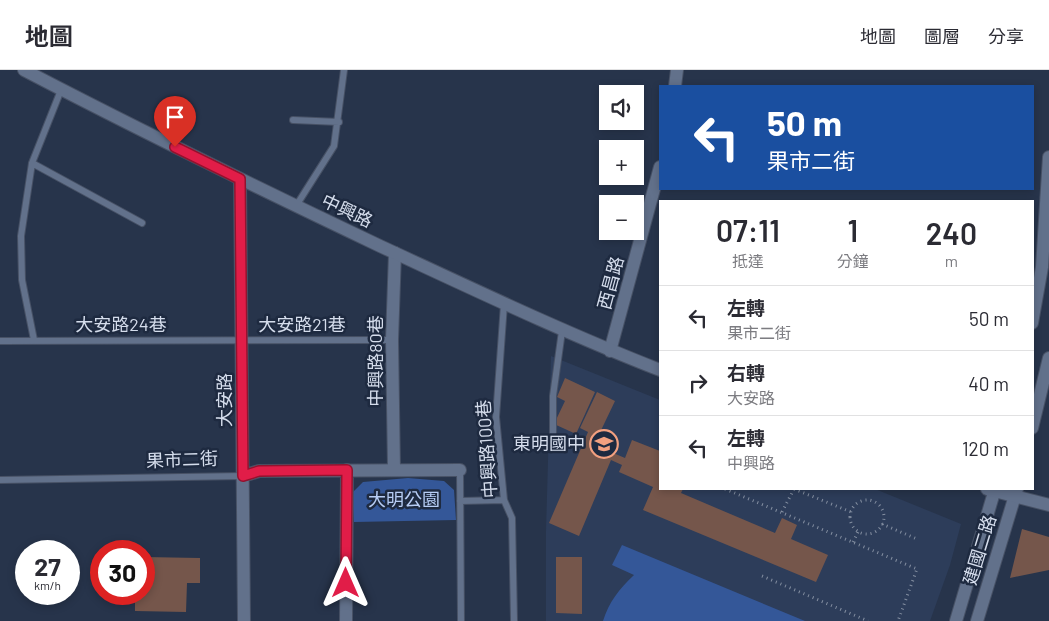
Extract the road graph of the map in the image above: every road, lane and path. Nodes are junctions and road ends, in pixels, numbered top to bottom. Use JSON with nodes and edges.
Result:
{"nodes":[{"id":1,"x":24,"y":70,"type":"edge"},
{"id":2,"x":344,"y":70,"type":"edge"},
{"id":3,"x":677,"y":70,"type":"edge"},
{"id":4,"x":675,"y":85,"type":"edge"},
{"id":5,"x":61,"y":90,"type":"junction"},
{"id":6,"x":294,"y":120,"type":"dead end"},
{"id":7,"x":339,"y":122,"type":"junction"},
{"id":8,"x":1049,"y":156,"type":"edge"},
{"id":9,"x":32,"y":163,"type":"junction"},
{"id":10,"x":659,"y":171,"type":"edge"},
{"id":11,"x":240,"y":179,"type":"junction"},
{"id":12,"x":296,"y":206,"type":"junction"},
{"id":13,"x":142,"y":223,"type":"dead end"},
{"id":14,"x":395,"y":253,"type":"junction"},
{"id":15,"x":504,"y":304,"type":"junction"},
{"id":16,"x":1034,"y":312,"type":"edge"},
{"id":17,"x":562,"y":331,"type":"junction"},
{"id":18,"x":0,"y":340,"type":"edge"},
{"id":19,"x":34,"y":340,"type":"junction"},
{"id":20,"x":242,"y":340,"type":"junction"},
{"id":21,"x":392,"y":340,"type":"junction"},
{"id":22,"x":610,"y":351,"type":"junction"},
{"id":23,"x":1049,"y":358,"type":"edge"},
{"id":24,"x":659,"y":370,"type":"edge"},
{"id":25,"x":1034,"y":420,"type":"edge"},
{"id":26,"x":553,"y":441,"type":"dead end"},
{"id":27,"x":347,"y":470,"type":"junction"},
{"id":28,"x":394,"y":470,"type":"junction"},
{"id":29,"x":460,"y":470,"type":"joint"},
{"id":30,"x":243,"y":476,"type":"junction"},
{"id":31,"x":0,"y":480,"type":"edge"},
{"id":32,"x":727,"y":490,"type":"edge"},
{"id":33,"x":793,"y":490,"type":"edge"},
{"id":34,"x":796,"y":490,"type":"edge"},
{"id":35,"x":992,"y":490,"type":"edge"},
{"id":36,"x":998,"y":490,"type":"edge"},
{"id":37,"x":1015,"y":493,"type":"edge"},
{"id":38,"x":504,"y":500,"type":"junction"},
{"id":39,"x":460,"y":501,"type":"junction"},
{"id":40,"x":1049,"y":505,"type":"edge"},
{"id":41,"x":782,"y":512,"type":"junction"},
{"id":42,"x":851,"y":512,"type":"junction"},
{"id":43,"x":882,"y":524,"type":"junction"},
{"id":44,"x":858,"y":532,"type":"junction"},
{"id":45,"x":917,"y":539,"type":"dead end"},
{"id":46,"x":853,"y":542,"type":"junction"},
{"id":47,"x":762,"y":576,"type":"dead end"},
{"id":48,"x":244,"y":621,"type":"edge"},
{"id":49,"x":346,"y":621,"type":"edge"},
{"id":50,"x":461,"y":621,"type":"edge"},
{"id":51,"x":514,"y":621,"type":"edge"},
{"id":52,"x":868,"y":621,"type":"edge"},
{"id":53,"x":898,"y":621,"type":"edge"},
{"id":54,"x":956,"y":621,"type":"edge"},
{"id":55,"x":977,"y":621,"type":"edge"}],
"edges":[{"from":1,"to":5,"type":"street","name":"中興路"},
{"from":2,"to":7,"type":"lane"},
{"from":3,"to":4,"type":"street"},
{"from":5,"to":9,"type":"lane"},
{"from":5,"to":11,"type":"street","name":"中興路"},
{"from":6,"to":7,"type":"lane"},
{"from":7,"to":12,"type":"lane"},
{"from":8,"to":16,"type":"street"},
{"from":9,"to":13,"type":"lane"},
{"from":9,"to":19,"type":"lane"},
{"from":10,"to":22,"type":"street","name":"西昌路"},
{"from":11,"to":12,"type":"street","name":"中興路"},
{"from":11,"to":20,"type":"street","name":"大安路"},
{"from":12,"to":14,"type":"street","name":"中興路"},
{"from":14,"to":15,"type":"street","name":"中興路"},
{"from":14,"to":21,"type":"street","name":"中興路80巷"},
{"from":15,"to":17,"type":"street","name":"中興路"},
{"from":15,"to":38,"type":"lane","name":"中興路100巷"},
{"from":17,"to":22,"type":"street","name":"中興路"},
{"from":17,"to":26,"type":"lane"},
{"from":18,"to":19,"type":"lane","name":"大安路24巷"},
{"from":19,"to":20,"type":"lane","name":"大安路24巷"},
{"from":20,"to":21,"type":"lane","name":"大安路21巷"},
{"from":20,"to":30,"type":"street","name":"大安路"},
{"from":21,"to":28,"type":"street","name":"中興路80巷"},
{"from":22,"to":24,"type":"street","name":"中興路"},
{"from":23,"to":25,"type":"street"},
{"from":27,"to":28,"type":"street","name":"果市二街"},
{"from":27,"to":30,"type":"street","name":"果市二街"},
{"from":27,"to":49,"type":"street"},
{"from":28,"to":29,"type":"street","name":"果市二街"},
{"from":29,"to":39,"type":"lane"},
{"from":30,"to":31,"type":"lane","name":"果市二街"},
{"from":30,"to":48,"type":"street","name":"大安路"},
{"from":32,"to":41,"type":"path"},
{"from":33,"to":41,"type":"path"},
{"from":34,"to":42,"type":"path"},
{"from":35,"to":54,"type":"street","name":"建國二路"},
{"from":36,"to":37,"type":"street"},
{"from":37,"to":40,"type":"street"},
{"from":37,"to":55,"type":"street","name":"建國二路"},
{"from":38,"to":39,"type":"lane"},
{"from":38,"to":51,"type":"lane","name":"中興路100巷"},
{"from":39,"to":50,"type":"lane"},
{"from":41,"to":46,"type":"path"},
{"from":42,"to":43,"type":"path"},
{"from":42,"to":44,"type":"path"},
{"from":43,"to":44,"type":"path"},
{"from":43,"to":45,"type":"path"},
{"from":44,"to":46,"type":"path"},
{"from":46,"to":53,"type":"path"},
{"from":47,"to":52,"type":"path"}]}
